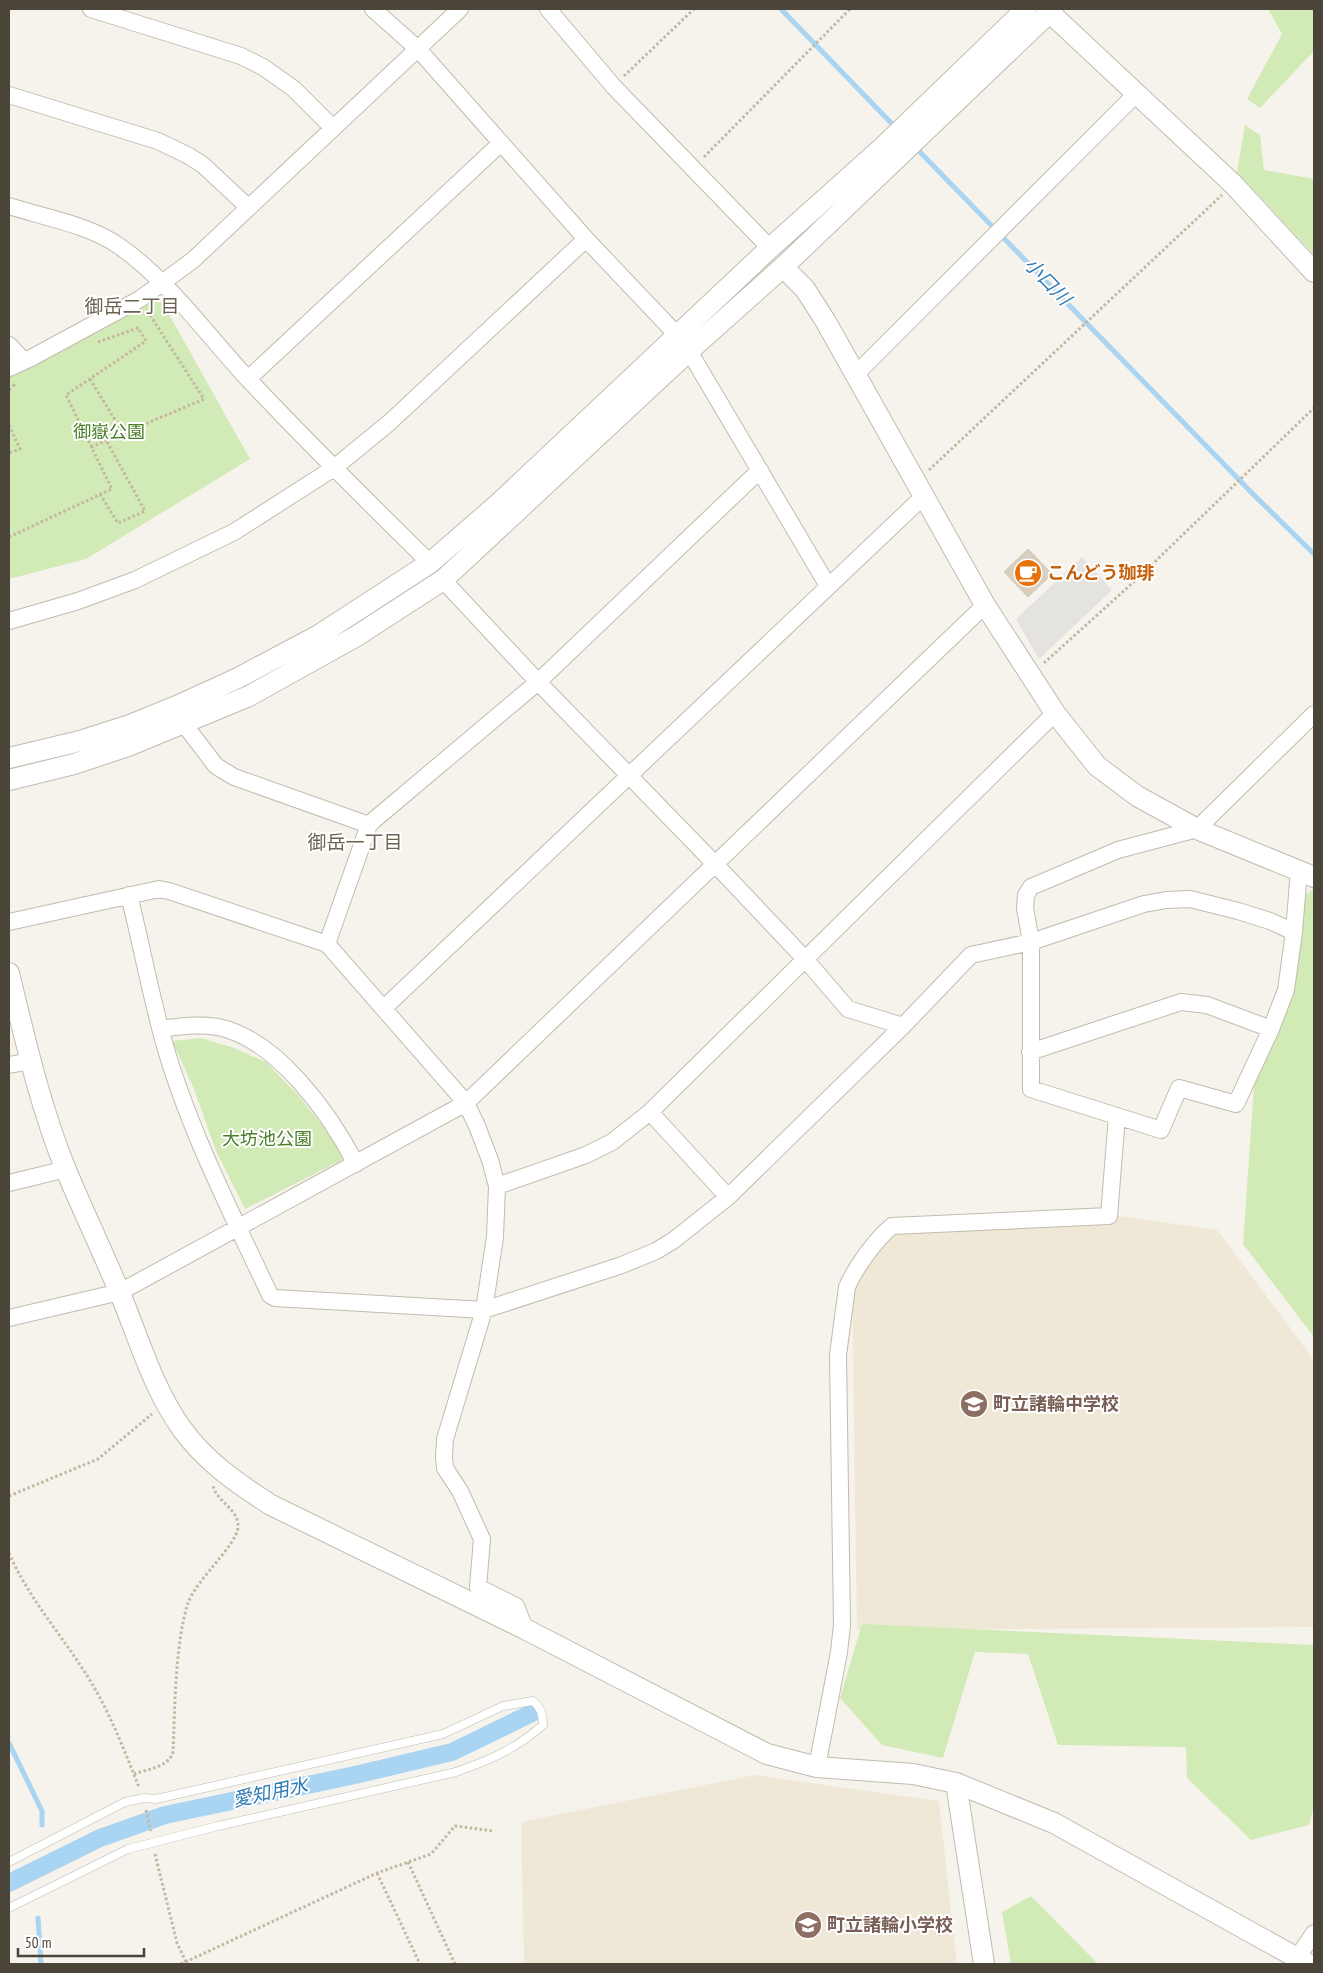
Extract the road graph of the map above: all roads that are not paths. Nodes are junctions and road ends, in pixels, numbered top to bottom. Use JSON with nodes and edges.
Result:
{"nodes":[{"id":1,"x":91,"y":9,"type":"edge"},
{"id":2,"x":373,"y":9,"type":"edge"},
{"id":3,"x":460,"y":9,"type":"edge"},
{"id":4,"x":548,"y":9,"type":"edge"},
{"id":5,"x":1026,"y":9,"type":"edge"},
{"id":6,"x":1049,"y":10,"type":"edge"},
{"id":7,"x":418,"y":49,"type":"junction"},
{"id":8,"x":1137,"y":93,"type":"junction"},
{"id":9,"x":9,"y":95,"type":"edge"},
{"id":10,"x":332,"y":127,"type":"junction"},
{"id":11,"x":500,"y":144,"type":"junction"},
{"id":12,"x":890,"y":153,"type":"junction"},
{"id":13,"x":9,"y":206,"type":"edge"},
{"id":14,"x":248,"y":207,"type":"junction"},
{"id":15,"x":586,"y":239,"type":"junction"},
{"id":16,"x":770,"y":248,"type":"junction"},
{"id":17,"x":783,"y":267,"type":"junction"},
{"id":18,"x":1314,"y":272,"type":"edge"},
{"id":19,"x":163,"y":283,"type":"junction"},
{"id":20,"x":677,"y":335,"type":"junction"},
{"id":21,"x":9,"y":344,"type":"edge"},
{"id":22,"x":688,"y":351,"type":"junction"},
{"id":23,"x":24,"y":361,"type":"junction"},
{"id":24,"x":9,"y":368,"type":"edge"},
{"id":25,"x":856,"y":374,"type":"junction"},
{"id":26,"x":248,"y":380,"type":"junction"},
{"id":27,"x":334,"y":468,"type":"junction"},
{"id":28,"x":760,"y":470,"type":"junction"},
{"id":29,"x":921,"y":488,"type":"junction"},
{"id":30,"x":430,"y":564,"type":"junction"},
{"id":31,"x":443,"y":580,"type":"junction"},
{"id":32,"x":828,"y":586,"type":"junction"},
{"id":33,"x":985,"y":606,"type":"junction"},
{"id":34,"x":9,"y":621,"type":"edge"},
{"id":35,"x":538,"y":682,"type":"junction"},
{"id":36,"x":1055,"y":713,"type":"junction"},
{"id":37,"x":1314,"y":714,"type":"edge"},
{"id":38,"x":184,"y":724,"type":"junction"},
{"id":39,"x":9,"y":758,"type":"edge"},
{"id":40,"x":629,"y":776,"type":"junction"},
{"id":41,"x":9,"y":780,"type":"edge"},
{"id":42,"x":369,"y":825,"type":"junction"},
{"id":43,"x":1197,"y":829,"type":"junction"},
{"id":44,"x":716,"y":865,"type":"junction"},
{"id":45,"x":1307,"y":874,"type":"edge"},
{"id":46,"x":129,"y":895,"type":"junction"},
{"id":47,"x":9,"y":922,"type":"edge"},
{"id":48,"x":1294,"y":932,"type":"junction"},
{"id":49,"x":1031,"y":942,"type":"junction"},
{"id":50,"x":327,"y":944,"type":"junction"},
{"id":51,"x":805,"y":959,"type":"junction"},
{"id":52,"x":9,"y":973,"type":"edge"},
{"id":53,"x":384,"y":1008,"type":"junction"},
{"id":54,"x":903,"y":1026,"type":"junction"},
{"id":55,"x":161,"y":1029,"type":"junction"},
{"id":56,"x":1271,"y":1029,"type":"junction"},
{"id":57,"x":1030,"y":1052,"type":"junction"},
{"id":58,"x":30,"y":1061,"type":"junction"},
{"id":59,"x":9,"y":1065,"type":"edge"},
{"id":60,"x":466,"y":1103,"type":"junction"},
{"id":61,"x":650,"y":1112,"type":"junction"},
{"id":62,"x":1117,"y":1116,"type":"junction"},
{"id":63,"x":356,"y":1164,"type":"junction"},
{"id":64,"x":66,"y":1169,"type":"junction"},
{"id":65,"x":9,"y":1183,"type":"edge"},
{"id":66,"x":497,"y":1186,"type":"junction"},
{"id":67,"x":728,"y":1197,"type":"junction"},
{"id":68,"x":239,"y":1229,"type":"junction"},
{"id":69,"x":120,"y":1292,"type":"junction"},
{"id":70,"x":484,"y":1310,"type":"junction"},
{"id":71,"x":9,"y":1318,"type":"edge"},
{"id":72,"x":525,"y":1630,"type":"junction"},
{"id":73,"x":817,"y":1767,"type":"junction"},
{"id":74,"x":956,"y":1783,"type":"junction"},
{"id":75,"x":9,"y":1862,"type":"edge"},
{"id":76,"x":9,"y":1908,"type":"edge"},
{"id":77,"x":1314,"y":1933,"type":"edge"},
{"id":78,"x":1303,"y":1961,"type":"edge"},
{"id":79,"x":984,"y":1964,"type":"edge"}],
"edges":[{"from":1,"to":10,"type":"street"},
{"from":2,"to":7,"type":"street"},
{"from":3,"to":7,"type":"street"},
{"from":4,"to":16,"type":"street"},
{"from":5,"to":12,"type":"street"},
{"from":6,"to":8,"type":"street"},
{"from":6,"to":12,"type":"street"},
{"from":7,"to":10,"type":"street"},
{"from":7,"to":11,"type":"street"},
{"from":8,"to":18,"type":"street"},
{"from":8,"to":25,"type":"street"},
{"from":9,"to":14,"type":"street"},
{"from":10,"to":14,"type":"street"},
{"from":11,"to":15,"type":"street"},
{"from":11,"to":26,"type":"street"},
{"from":12,"to":16,"type":"street"},
{"from":12,"to":17,"type":"street"},
{"from":13,"to":19,"type":"street"},
{"from":14,"to":19,"type":"street"},
{"from":15,"to":20,"type":"street"},
{"from":15,"to":27,"type":"street"},
{"from":16,"to":20,"type":"street"},
{"from":17,"to":22,"type":"street"},
{"from":17,"to":25,"type":"street"},
{"from":19,"to":23,"type":"street"},
{"from":19,"to":26,"type":"street"},
{"from":20,"to":30,"type":"street"},
{"from":21,"to":23,"type":"street"},
{"from":22,"to":28,"type":"street"},
{"from":22,"to":31,"type":"street"},
{"from":23,"to":24,"type":"street"},
{"from":25,"to":29,"type":"street"},
{"from":26,"to":27,"type":"street"},
{"from":27,"to":30,"type":"street"},
{"from":27,"to":34,"type":"street"},
{"from":28,"to":32,"type":"street"},
{"from":28,"to":35,"type":"street"},
{"from":29,"to":32,"type":"street"},
{"from":29,"to":33,"type":"street"},
{"from":30,"to":39,"type":"street"},
{"from":31,"to":35,"type":"street"},
{"from":31,"to":38,"type":"street"},
{"from":32,"to":40,"type":"street"},
{"from":33,"to":36,"type":"street"},
{"from":33,"to":44,"type":"street"},
{"from":35,"to":40,"type":"street"},
{"from":35,"to":42,"type":"street"},
{"from":36,"to":43,"type":"street"},
{"from":36,"to":51,"type":"street"},
{"from":37,"to":43,"type":"street"},
{"from":38,"to":41,"type":"street"},
{"from":38,"to":42,"type":"street"},
{"from":40,"to":44,"type":"street"},
{"from":40,"to":53,"type":"street"},
{"from":42,"to":50,"type":"street"},
{"from":43,"to":45,"type":"street"},
{"from":43,"to":49,"type":"street"},
{"from":44,"to":51,"type":"street"},
{"from":44,"to":60,"type":"street"},
{"from":45,"to":48,"type":"street"},
{"from":46,"to":47,"type":"street"},
{"from":46,"to":50,"type":"street"},
{"from":46,"to":55,"type":"street"},
{"from":48,"to":49,"type":"street"},
{"from":48,"to":56,"type":"street"},
{"from":49,"to":54,"type":"street"},
{"from":49,"to":57,"type":"street"},
{"from":50,"to":53,"type":"street"},
{"from":51,"to":54,"type":"street"},
{"from":51,"to":61,"type":"street"},
{"from":52,"to":58,"type":"street"},
{"from":53,"to":60,"type":"street"},
{"from":54,"to":67,"type":"street"},
{"from":55,"to":63,"type":"street"},
{"from":55,"to":68,"type":"street"},
{"from":56,"to":57,"type":"street"},
{"from":56,"to":62,"type":"street"},
{"from":57,"to":62,"type":"street"},
{"from":58,"to":59,"type":"street"},
{"from":58,"to":64,"type":"street"},
{"from":60,"to":63,"type":"street"},
{"from":60,"to":66,"type":"street"},
{"from":61,"to":66,"type":"street"},
{"from":61,"to":67,"type":"street"},
{"from":62,"to":73,"type":"street"},
{"from":63,"to":68,"type":"street"},
{"from":64,"to":65,"type":"street"},
{"from":64,"to":69,"type":"street"},
{"from":66,"to":70,"type":"street"},
{"from":67,"to":70,"type":"street"},
{"from":68,"to":69,"type":"street"},
{"from":68,"to":70,"type":"street"},
{"from":69,"to":71,"type":"street"},
{"from":69,"to":72,"type":"street"},
{"from":70,"to":72,"type":"street"},
{"from":72,"to":73,"type":"street"},
{"from":73,"to":74,"type":"street"},
{"from":74,"to":78,"type":"street"},
{"from":74,"to":79,"type":"street"},
{"from":75,"to":76,"type":"lane"},
{"from":77,"to":78,"type":"street"}]}
